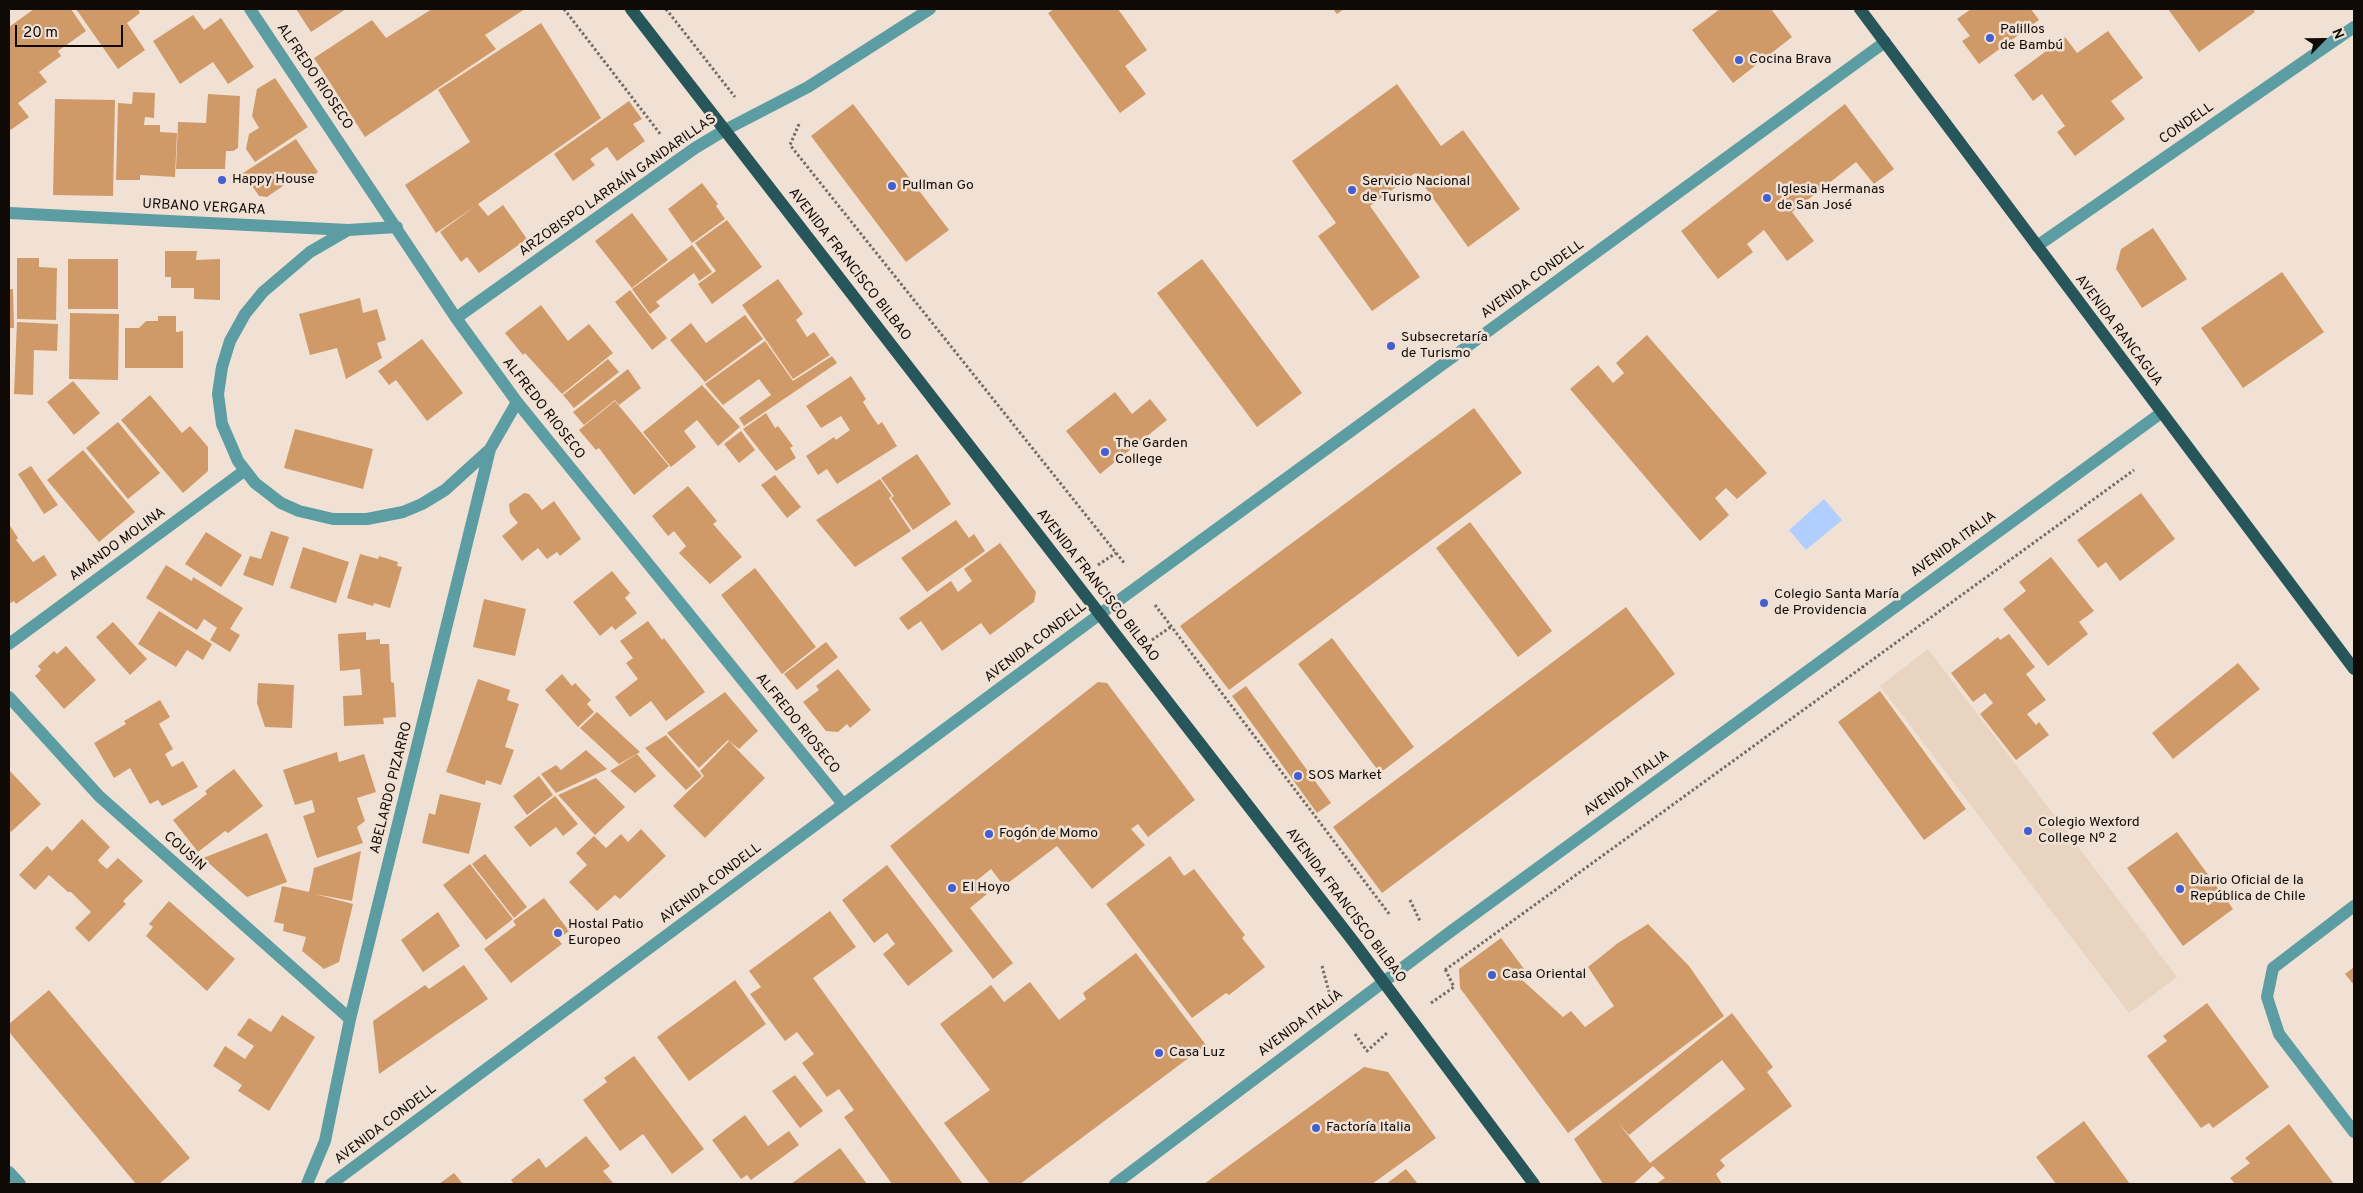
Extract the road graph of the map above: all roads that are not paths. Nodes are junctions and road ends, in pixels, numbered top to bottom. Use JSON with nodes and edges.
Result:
{"nodes":[{"id":1,"x":250,"y":9,"type":"edge"},
{"id":2,"x":631,"y":9,"type":"edge"},
{"id":3,"x":930,"y":9,"type":"edge"},
{"id":4,"x":1860,"y":9,"type":"edge"},
{"id":5,"x":2354,"y":27,"type":"edge"},
{"id":6,"x":1885,"y":42,"type":"junction"},
{"id":7,"x":725,"y":130,"type":"junction"},
{"id":8,"x":9,"y":214,"type":"edge"},
{"id":9,"x":397,"y":228,"type":"junction"},
{"id":10,"x":348,"y":230,"type":"junction"},
{"id":11,"x":2036,"y":246,"type":"junction"},
{"id":12,"x":456,"y":318,"type":"junction"},
{"id":13,"x":517,"y":402,"type":"junction"},
{"id":14,"x":2161,"y":413,"type":"junction"},
{"id":15,"x":490,"y":449,"type":"junction"},
{"id":16,"x":244,"y":471,"type":"junction"},
{"id":17,"x":1100,"y":614,"type":"junction"},
{"id":18,"x":9,"y":644,"type":"edge"},
{"id":19,"x":2354,"y":669,"type":"edge"},
{"id":20,"x":9,"y":697,"type":"edge"},
{"id":21,"x":844,"y":804,"type":"junction"},
{"id":22,"x":2354,"y":906,"type":"edge"},
{"id":23,"x":1384,"y":981,"type":"junction"},
{"id":24,"x":350,"y":1019,"type":"junction"},
{"id":25,"x":2354,"y":1132,"type":"edge"},
{"id":26,"x":9,"y":1172,"type":"edge"},
{"id":27,"x":20,"y":1184,"type":"edge"},
{"id":28,"x":307,"y":1184,"type":"edge"},
{"id":29,"x":331,"y":1184,"type":"edge"},
{"id":30,"x":1115,"y":1184,"type":"edge"},
{"id":31,"x":1534,"y":1184,"type":"edge"}],
"edges":[{"from":1,"to":9,"type":"street","name":"ALFREDO RIOSECO"},
{"from":2,"to":7,"type":"main road","name":"AVENIDA FRANCISCO BILBAO"},
{"from":3,"to":7,"type":"street","name":"ARZOBISPO LARRAÍN GANDARILLAS"},
{"from":4,"to":6,"type":"main road","name":"AVENIDA RANCAGUA"},
{"from":5,"to":11,"type":"street","name":"CONDELL"},
{"from":6,"to":11,"type":"main road","name":"AVENIDA RANCAGUA"},
{"from":6,"to":17,"type":"street","name":"AVENIDA CONDELL"},
{"from":7,"to":12,"type":"street","name":"ARZOBISPO LARRAÍN GANDARILLAS"},
{"from":7,"to":17,"type":"main road","name":"AVENIDA FRANCISCO BILBAO"},
{"from":8,"to":10,"type":"street","name":"URBANO VERGARA"},
{"from":9,"to":10,"type":"street","name":"URBANO VERGARA"},
{"from":9,"to":12,"type":"street","name":"ALFREDO RIOSECO"},
{"from":10,"to":16,"type":"street"},
{"from":11,"to":14,"type":"main road","name":"AVENIDA RANCAGUA"},
{"from":12,"to":13,"type":"street","name":"ALFREDO RIOSECO"},
{"from":13,"to":15,"type":"street","name":"ABELARDO PIZARRO"},
{"from":13,"to":21,"type":"street","name":"ALFREDO RIOSECO"},
{"from":14,"to":19,"type":"main road","name":"AVENIDA RANCAGUA"},
{"from":14,"to":23,"type":"street","name":"AVENIDA ITALIA"},
{"from":15,"to":16,"type":"street"},
{"from":15,"to":24,"type":"street","name":"ABELARDO PIZARRO"},
{"from":16,"to":18,"type":"street","name":"AMANDO MOLINA"},
{"from":17,"to":21,"type":"street","name":"AVENIDA CONDELL"},
{"from":17,"to":23,"type":"main road","name":"AVENIDA FRANCISCO BILBAO"},
{"from":20,"to":24,"type":"street","name":"COUSIN"},
{"from":21,"to":29,"type":"street","name":"AVENIDA CONDELL"},
{"from":22,"to":25,"type":"street"},
{"from":23,"to":30,"type":"street","name":"AVENIDA ITALIA"},
{"from":23,"to":31,"type":"main road","name":"AVENIDA FRANCISCO BILBAO"},
{"from":24,"to":28,"type":"street","name":"ABELARDO PIZARRO"},
{"from":26,"to":27,"type":"street"}]}
